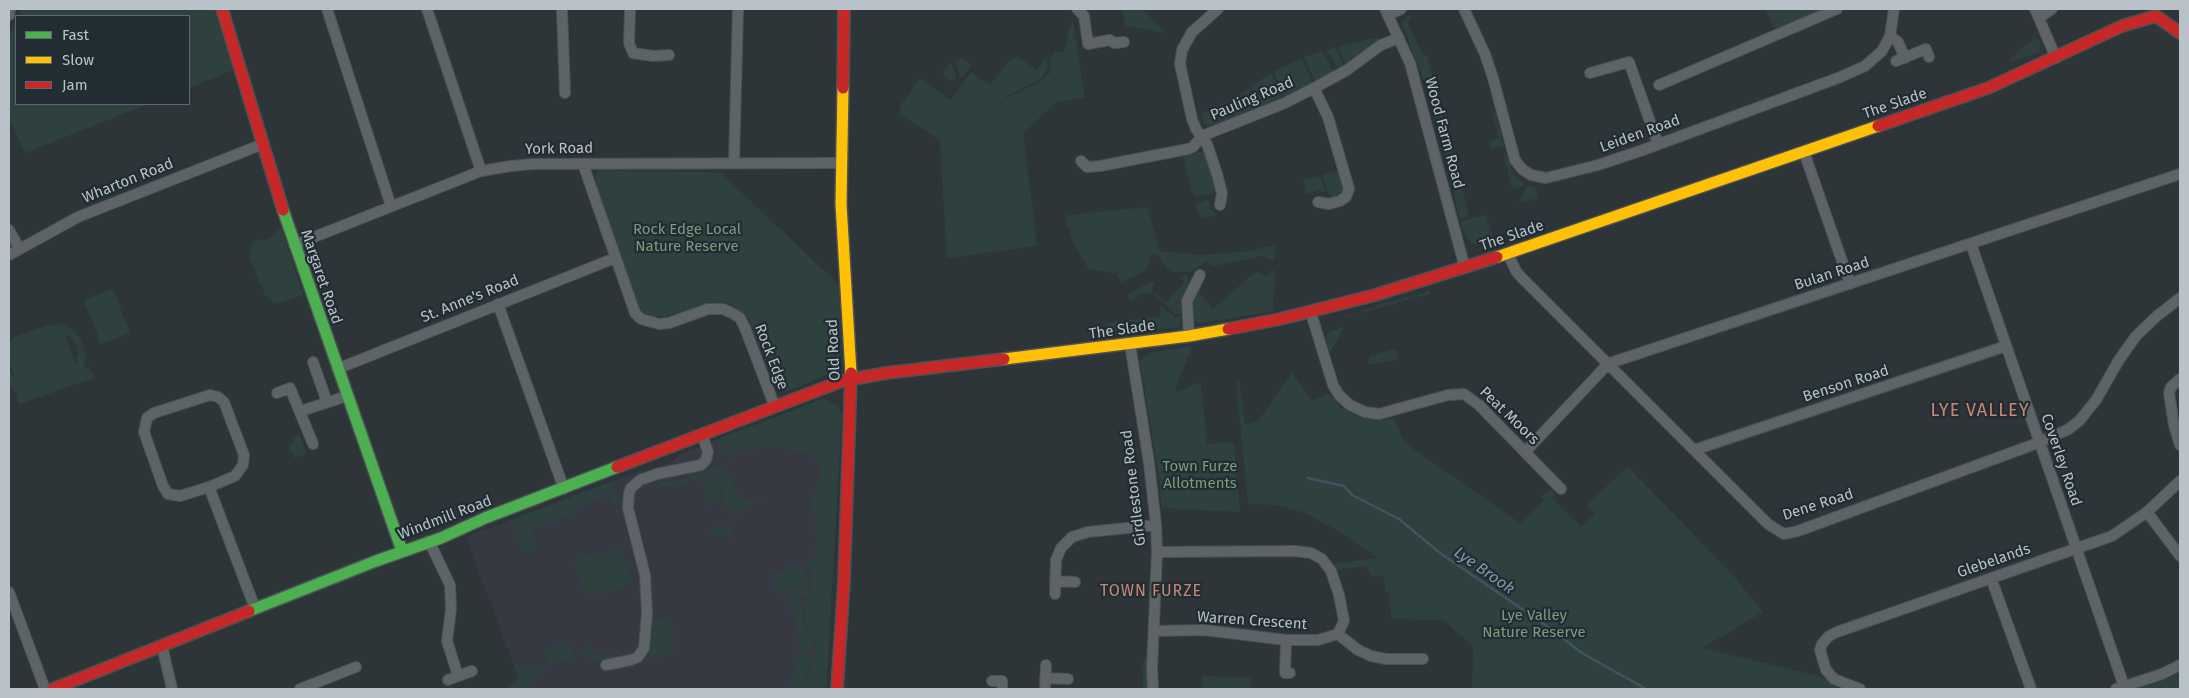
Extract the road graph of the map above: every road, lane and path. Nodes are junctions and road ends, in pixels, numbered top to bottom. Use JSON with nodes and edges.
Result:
{"nodes":[{"id":1,"x":10,"y":9,"type":"edge"},
{"id":2,"x":222,"y":9,"type":"edge"},
{"id":3,"x":326,"y":9,"type":"edge"},
{"id":4,"x":427,"y":9,"type":"edge"},
{"id":5,"x":562,"y":9,"type":"edge"},
{"id":6,"x":630,"y":9,"type":"edge"},
{"id":7,"x":738,"y":9,"type":"edge"},
{"id":8,"x":844,"y":9,"type":"edge"},
{"id":9,"x":1077,"y":9,"type":"edge"},
{"id":10,"x":1218,"y":9,"type":"edge"},
{"id":11,"x":1401,"y":9,"type":"edge"},
{"id":12,"x":1464,"y":9,"type":"edge"},
{"id":13,"x":1837,"y":9,"type":"edge"},
{"id":14,"x":1894,"y":9,"type":"edge"},
{"id":15,"x":2052,"y":9,"type":"edge"},
{"id":16,"x":1386,"y":12,"type":"edge"},
{"id":17,"x":2158,"y":12,"type":"edge"},
{"id":18,"x":2037,"y":14,"type":"edge"},
{"id":19,"x":9,"y":15,"type":"edge"},
{"id":20,"x":2180,"y":33,"type":"edge"},
{"id":21,"x":1890,"y":36,"type":"junction"},
{"id":22,"x":1399,"y":38,"type":"junction"},
{"id":23,"x":1124,"y":42,"type":"dead end"},
{"id":24,"x":669,"y":55,"type":"dead end"},
{"id":25,"x":1929,"y":57,"type":"dead end"},
{"id":26,"x":2056,"y":58,"type":"junction"},
{"id":27,"x":1590,"y":73,"type":"dead end"},
{"id":28,"x":1659,"y":85,"type":"dead end"},
{"id":29,"x":1314,"y":88,"type":"junction"},
{"id":30,"x":565,"y":93,"type":"dead end"},
{"id":31,"x":1202,"y":136,"type":"junction"},
{"id":32,"x":263,"y":144,"type":"junction"},
{"id":33,"x":1658,"y":144,"type":"junction"},
{"id":34,"x":1804,"y":152,"type":"junction"},
{"id":35,"x":1081,"y":161,"type":"dead end"},
{"id":36,"x":734,"y":163,"type":"junction"},
{"id":37,"x":840,"y":163,"type":"junction"},
{"id":38,"x":583,"y":164,"type":"junction"},
{"id":39,"x":481,"y":171,"type":"junction"},
{"id":40,"x":2180,"y":174,"type":"edge"},
{"id":41,"x":1318,"y":202,"type":"dead end"},
{"id":42,"x":1220,"y":204,"type":"dead end"},
{"id":43,"x":391,"y":206,"type":"junction"},
{"id":44,"x":9,"y":230,"type":"edge"},
{"id":45,"x":1970,"y":244,"type":"junction"},
{"id":46,"x":294,"y":245,"type":"junction"},
{"id":47,"x":19,"y":248,"type":"junction"},
{"id":48,"x":9,"y":254,"type":"edge"},
{"id":49,"x":1508,"y":254,"type":"junction"},
{"id":50,"x":615,"y":258,"type":"junction"},
{"id":51,"x":1466,"y":268,"type":"junction"},
{"id":52,"x":1200,"y":275,"type":"dead end"},
{"id":53,"x":1850,"y":284,"type":"junction"},
{"id":54,"x":2180,"y":298,"type":"edge"},
{"id":55,"x":498,"y":304,"type":"junction"},
{"id":56,"x":1311,"y":312,"type":"junction"},
{"id":57,"x":1189,"y":336,"type":"junction"},
{"id":58,"x":1130,"y":344,"type":"junction"},
{"id":59,"x":2006,"y":346,"type":"junction"},
{"id":60,"x":313,"y":362,"type":"dead end"},
{"id":61,"x":1608,"y":364,"type":"junction"},
{"id":62,"x":337,"y":369,"type":"junction"},
{"id":63,"x":851,"y":379,"type":"junction"},
{"id":64,"x":2180,"y":379,"type":"edge"},
{"id":65,"x":277,"y":393,"type":"dead end"},
{"id":66,"x":347,"y":396,"type":"junction"},
{"id":67,"x":328,"y":402,"type":"junction"},
{"id":68,"x":775,"y":407,"type":"junction"},
{"id":69,"x":301,"y":411,"type":"junction"},
{"id":70,"x":702,"y":435,"type":"junction"},
{"id":71,"x":2039,"y":442,"type":"junction"},
{"id":72,"x":314,"y":444,"type":"dead end"},
{"id":73,"x":2180,"y":445,"type":"edge"},
{"id":74,"x":1694,"y":450,"type":"junction"},
{"id":75,"x":1525,"y":452,"type":"junction"},
{"id":76,"x":2180,"y":481,"type":"edge"},
{"id":77,"x":209,"y":486,"type":"junction"},
{"id":78,"x":564,"y":489,"type":"junction"},
{"id":79,"x":1561,"y":489,"type":"dead end"},
{"id":80,"x":2147,"y":512,"type":"junction"},
{"id":81,"x":1156,"y":525,"type":"junction"},
{"id":82,"x":429,"y":541,"type":"junction"},
{"id":83,"x":2076,"y":548,"type":"junction"},
{"id":84,"x":402,"y":551,"type":"junction"},
{"id":85,"x":1157,"y":552,"type":"junction"},
{"id":86,"x":2180,"y":556,"type":"edge"},
{"id":87,"x":1992,"y":578,"type":"junction"},
{"id":88,"x":1055,"y":581,"type":"junction"},
{"id":89,"x":1076,"y":582,"type":"dead end"},
{"id":90,"x":9,"y":594,"type":"edge"},
{"id":91,"x":1055,"y":594,"type":"dead end"},
{"id":92,"x":255,"y":608,"type":"junction"},
{"id":93,"x":1155,"y":631,"type":"junction"},
{"id":94,"x":1338,"y":634,"type":"junction"},
{"id":95,"x":1286,"y":640,"type":"junction"},
{"id":96,"x":162,"y":646,"type":"junction"},
{"id":97,"x":1423,"y":659,"type":"dead end"},
{"id":98,"x":606,"y":665,"type":"dead end"},
{"id":99,"x":1046,"y":665,"type":"dead end"},
{"id":100,"x":2180,"y":665,"type":"edge"},
{"id":101,"x":356,"y":667,"type":"dead end"},
{"id":102,"x":472,"y":671,"type":"dead end"},
{"id":103,"x":1290,"y":673,"type":"dead end"},
{"id":104,"x":1045,"y":678,"type":"junction"},
{"id":105,"x":1068,"y":679,"type":"dead end"},
{"id":106,"x":992,"y":681,"type":"dead end"},
{"id":107,"x":2120,"y":688,"type":"edge"},
{"id":108,"x":45,"y":689,"type":"edge"},
{"id":109,"x":53,"y":689,"type":"edge"},
{"id":110,"x":172,"y":689,"type":"edge"},
{"id":111,"x":300,"y":689,"type":"edge"},
{"id":112,"x":837,"y":689,"type":"edge"},
{"id":113,"x":1002,"y":689,"type":"edge"},
{"id":114,"x":1045,"y":689,"type":"edge"},
{"id":115,"x":1153,"y":689,"type":"edge"},
{"id":116,"x":1860,"y":689,"type":"edge"},
{"id":117,"x":2031,"y":689,"type":"edge"}],
"edges":[{"from":1,"to":19,"type":"street"},
{"from":2,"to":32,"type":"main road","name":"Margaret Road"},
{"from":3,"to":43,"type":"street"},
{"from":4,"to":39,"type":"street"},
{"from":5,"to":30,"type":"street"},
{"from":6,"to":24,"type":"street"},
{"from":7,"to":36,"type":"street"},
{"from":8,"to":37,"type":"main road","name":"Old Road"},
{"from":9,"to":23,"type":"street"},
{"from":10,"to":31,"type":"street"},
{"from":11,"to":16,"type":"street"},
{"from":12,"to":33,"type":"street","name":"Leiden Road"},
{"from":13,"to":28,"type":"street"},
{"from":14,"to":21,"type":"street","name":"Leiden Road"},
{"from":15,"to":18,"type":"street"},
{"from":16,"to":22,"type":"street","name":"Wood Farm Road"},
{"from":17,"to":20,"type":"main road"},
{"from":17,"to":26,"type":"main road","name":"The Slade"},
{"from":18,"to":26,"type":"street"},
{"from":21,"to":25,"type":"street"},
{"from":21,"to":33,"type":"street","name":"Leiden Road"},
{"from":22,"to":29,"type":"street","name":"Pauling Road"},
{"from":22,"to":51,"type":"street","name":"Wood Farm Road"},
{"from":26,"to":34,"type":"main road","name":"The Slade"},
{"from":27,"to":33,"type":"street"},
{"from":29,"to":31,"type":"street","name":"Pauling Road"},
{"from":29,"to":41,"type":"street"},
{"from":31,"to":35,"type":"street","name":"Pauling Road"},
{"from":31,"to":42,"type":"street"},
{"from":32,"to":46,"type":"main road","name":"Margaret Road"},
{"from":32,"to":47,"type":"street","name":"Wharton Road"},
{"from":34,"to":49,"type":"main road","name":"The Slade"},
{"from":34,"to":53,"type":"street"},
{"from":36,"to":37,"type":"street","name":"York Road"},
{"from":36,"to":38,"type":"street","name":"York Road"},
{"from":37,"to":63,"type":"main road","name":"Old Road"},
{"from":38,"to":39,"type":"street","name":"York Road"},
{"from":38,"to":50,"type":"street","name":"Rock Edge"},
{"from":39,"to":43,"type":"street","name":"York Road"},
{"from":40,"to":45,"type":"street","name":"Bulan Road"},
{"from":43,"to":46,"type":"street","name":"York Road"},
{"from":44,"to":47,"type":"street"},
{"from":45,"to":53,"type":"street","name":"Bulan Road"},
{"from":45,"to":59,"type":"street","name":"Coverley Road"},
{"from":46,"to":62,"type":"main road","name":"Margaret Road"},
{"from":47,"to":48,"type":"street","name":"Wharton Road"},
{"from":49,"to":51,"type":"main road","name":"The Slade"},
{"from":49,"to":61,"type":"street","name":"Dene Road"},
{"from":50,"to":55,"type":"street","name":"St. Anne's Road"},
{"from":50,"to":68,"type":"street","name":"Rock Edge"},
{"from":51,"to":56,"type":"main road","name":"The Slade"},
{"from":52,"to":57,"type":"street"},
{"from":53,"to":61,"type":"street","name":"Bulan Road"},
{"from":54,"to":71,"type":"street","name":"Dene Road"},
{"from":55,"to":62,"type":"street","name":"St. Anne's Road"},
{"from":55,"to":78,"type":"street"},
{"from":56,"to":57,"type":"main road","name":"The Slade"},
{"from":56,"to":75,"type":"street","name":"Peat Moors"},
{"from":57,"to":58,"type":"main road","name":"The Slade"},
{"from":58,"to":63,"type":"main road","name":"The Slade"},
{"from":58,"to":81,"type":"street","name":"Girdlestone Road"},
{"from":59,"to":71,"type":"street","name":"Coverley Road"},
{"from":59,"to":74,"type":"street","name":"Benson Road"},
{"from":60,"to":67,"type":"street"},
{"from":61,"to":74,"type":"street","name":"Dene Road"},
{"from":61,"to":75,"type":"street","name":"Bulan Road"},
{"from":62,"to":66,"type":"main road","name":"Margaret Road"},
{"from":63,"to":68,"type":"main road","name":"Windmill Road"},
{"from":63,"to":112,"type":"main road","name":"Old Road"},
{"from":64,"to":73,"type":"street"},
{"from":65,"to":69,"type":"street"},
{"from":66,"to":67,"type":"street"},
{"from":66,"to":84,"type":"main road","name":"Margaret Road"},
{"from":67,"to":69,"type":"street"},
{"from":68,"to":70,"type":"main road","name":"Windmill Road"},
{"from":69,"to":72,"type":"street"},
{"from":70,"to":78,"type":"main road","name":"Windmill Road"},
{"from":70,"to":98,"type":"street"},
{"from":71,"to":74,"type":"street","name":"Dene Road"},
{"from":71,"to":83,"type":"street","name":"Coverley Road"},
{"from":75,"to":79,"type":"street","name":"Peat Moors"},
{"from":76,"to":80,"type":"street","name":"Glebelands"},
{"from":77,"to":77,"type":"street"},
{"from":77,"to":92,"type":"street"},
{"from":78,"to":82,"type":"main road","name":"Windmill Road"},
{"from":80,"to":83,"type":"street","name":"Glebelands"},
{"from":80,"to":86,"type":"street"},
{"from":81,"to":85,"type":"street","name":"Girdlestone Road"},
{"from":81,"to":88,"type":"street"},
{"from":82,"to":84,"type":"main road","name":"Windmill Road"},
{"from":82,"to":102,"type":"street"},
{"from":83,"to":87,"type":"street","name":"Glebelands"},
{"from":83,"to":107,"type":"street","name":"Coverley Road"},
{"from":84,"to":92,"type":"main road","name":"Windmill Road"},
{"from":85,"to":93,"type":"street","name":"Girdlestone Road"},
{"from":85,"to":94,"type":"street"},
{"from":87,"to":116,"type":"street","name":"Glebelands"},
{"from":87,"to":117,"type":"street"},
{"from":88,"to":89,"type":"street"},
{"from":88,"to":91,"type":"street"},
{"from":90,"to":108,"type":"street"},
{"from":92,"to":96,"type":"main road","name":"Windmill Road"},
{"from":93,"to":95,"type":"street","name":"Warren Crescent"},
{"from":93,"to":115,"type":"street","name":"Girdlestone Road"},
{"from":94,"to":95,"type":"street","name":"Warren Crescent"},
{"from":94,"to":97,"type":"street"},
{"from":95,"to":103,"type":"street"},
{"from":96,"to":109,"type":"main road","name":"Windmill Road"},
{"from":96,"to":110,"type":"street"},
{"from":99,"to":104,"type":"street"},
{"from":100,"to":107,"type":"street"},
{"from":101,"to":111,"type":"street"},
{"from":104,"to":105,"type":"street"},
{"from":104,"to":114,"type":"street"},
{"from":106,"to":113,"type":"street"}]}
